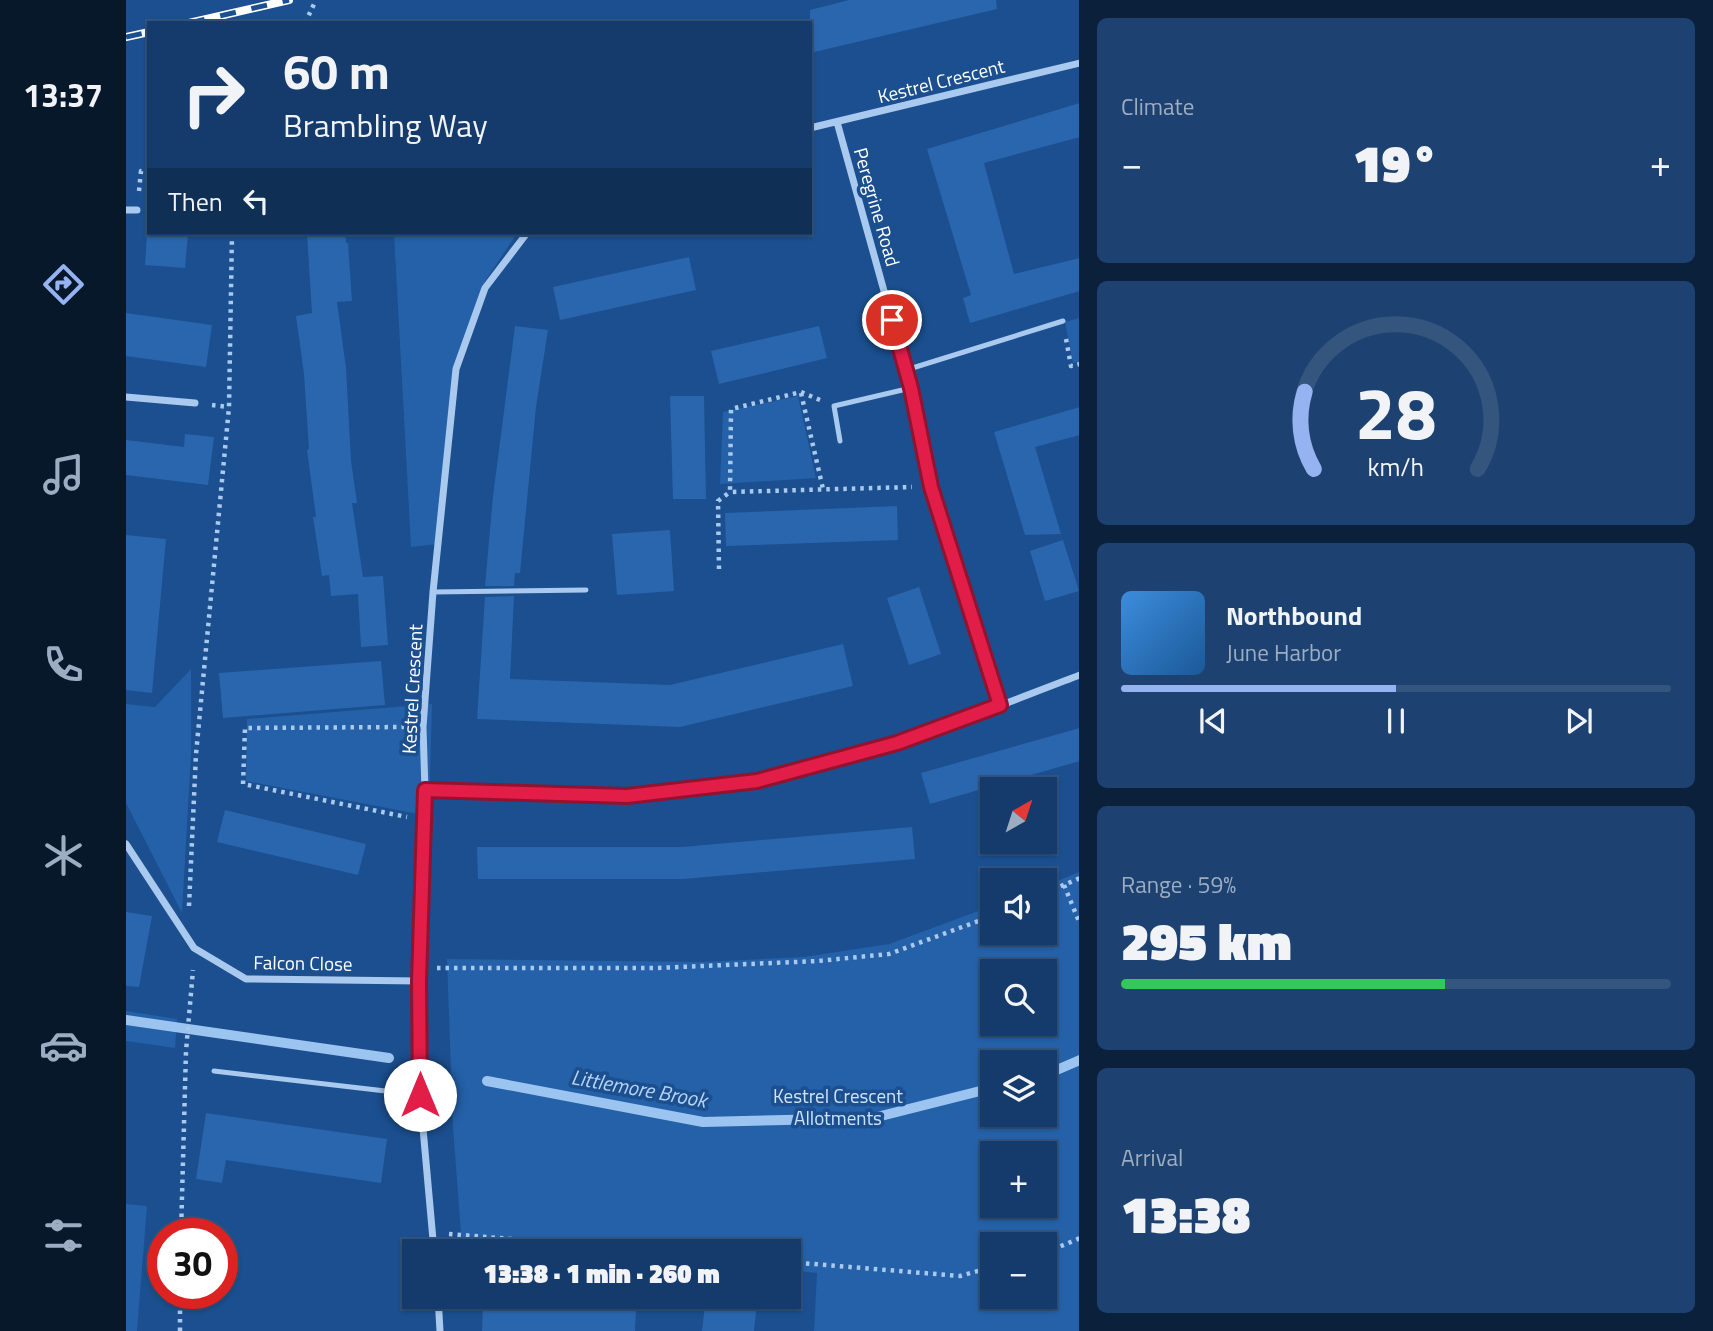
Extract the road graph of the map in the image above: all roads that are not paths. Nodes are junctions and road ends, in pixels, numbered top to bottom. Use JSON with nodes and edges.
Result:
{"nodes":[{"id":1,"x":1079,"y":63,"type":"edge"},
{"id":2,"x":837,"y":122,"type":"junction"},
{"id":3,"x":812,"y":128,"type":"edge"},
{"id":4,"x":126,"y":210,"type":"edge"},
{"id":5,"x":137,"y":210,"type":"road end"},
{"id":6,"x":525,"y":235,"type":"edge"},
{"id":7,"x":1063,"y":321,"type":"road end"},
{"id":8,"x":906,"y":370,"type":"junction"},
{"id":9,"x":911,"y":388,"type":"junction"},
{"id":10,"x":126,"y":397,"type":"edge"},
{"id":11,"x":195,"y":403,"type":"dead end"},
{"id":12,"x":840,"y":441,"type":"dead end"},
{"id":13,"x":586,"y":590,"type":"dead end"},
{"id":14,"x":433,"y":592,"type":"junction"},
{"id":15,"x":1079,"y":676,"type":"edge"},
{"id":16,"x":1000,"y":705,"type":"junction"},
{"id":17,"x":425,"y":790,"type":"junction"},
{"id":18,"x":126,"y":844,"type":"edge"},
{"id":19,"x":419,"y":981,"type":"junction"},
{"id":20,"x":214,"y":1071,"type":"dead end"},
{"id":21,"x":420,"y":1095,"type":"junction"},
{"id":22,"x":433,"y":1239,"type":"edge"},
{"id":23,"x":439,"y":1309,"type":"edge"},
{"id":24,"x":440,"y":1331,"type":"edge"}],
"edges":[{"from":1,"to":2,"type":"street","name":"Kestrel Crescent"},
{"from":2,"to":3,"type":"street","name":"Kestrel Crescent"},
{"from":2,"to":8,"type":"street","name":"Peregrine Road"},
{"from":4,"to":5,"type":"street"},
{"from":6,"to":14,"type":"street","name":"Kestrel Crescent"},
{"from":7,"to":8,"type":"lane"},
{"from":8,"to":9,"type":"street","name":"Peregrine Road"},
{"from":9,"to":12,"type":"lane"},
{"from":9,"to":16,"type":"street","name":"Peregrine Road"},
{"from":10,"to":11,"type":"street"},
{"from":13,"to":14,"type":"lane"},
{"from":14,"to":17,"type":"street","name":"Kestrel Crescent"},
{"from":15,"to":16,"type":"street"},
{"from":16,"to":17,"type":"street"},
{"from":17,"to":19,"type":"street","name":"Kestrel Crescent"},
{"from":18,"to":19,"type":"street","name":"Falcon Close"},
{"from":19,"to":21,"type":"street","name":"Kestrel Crescent"},
{"from":20,"to":21,"type":"lane"},
{"from":21,"to":22,"type":"street","name":"Kestrel Crescent"},
{"from":23,"to":24,"type":"street"}]}
